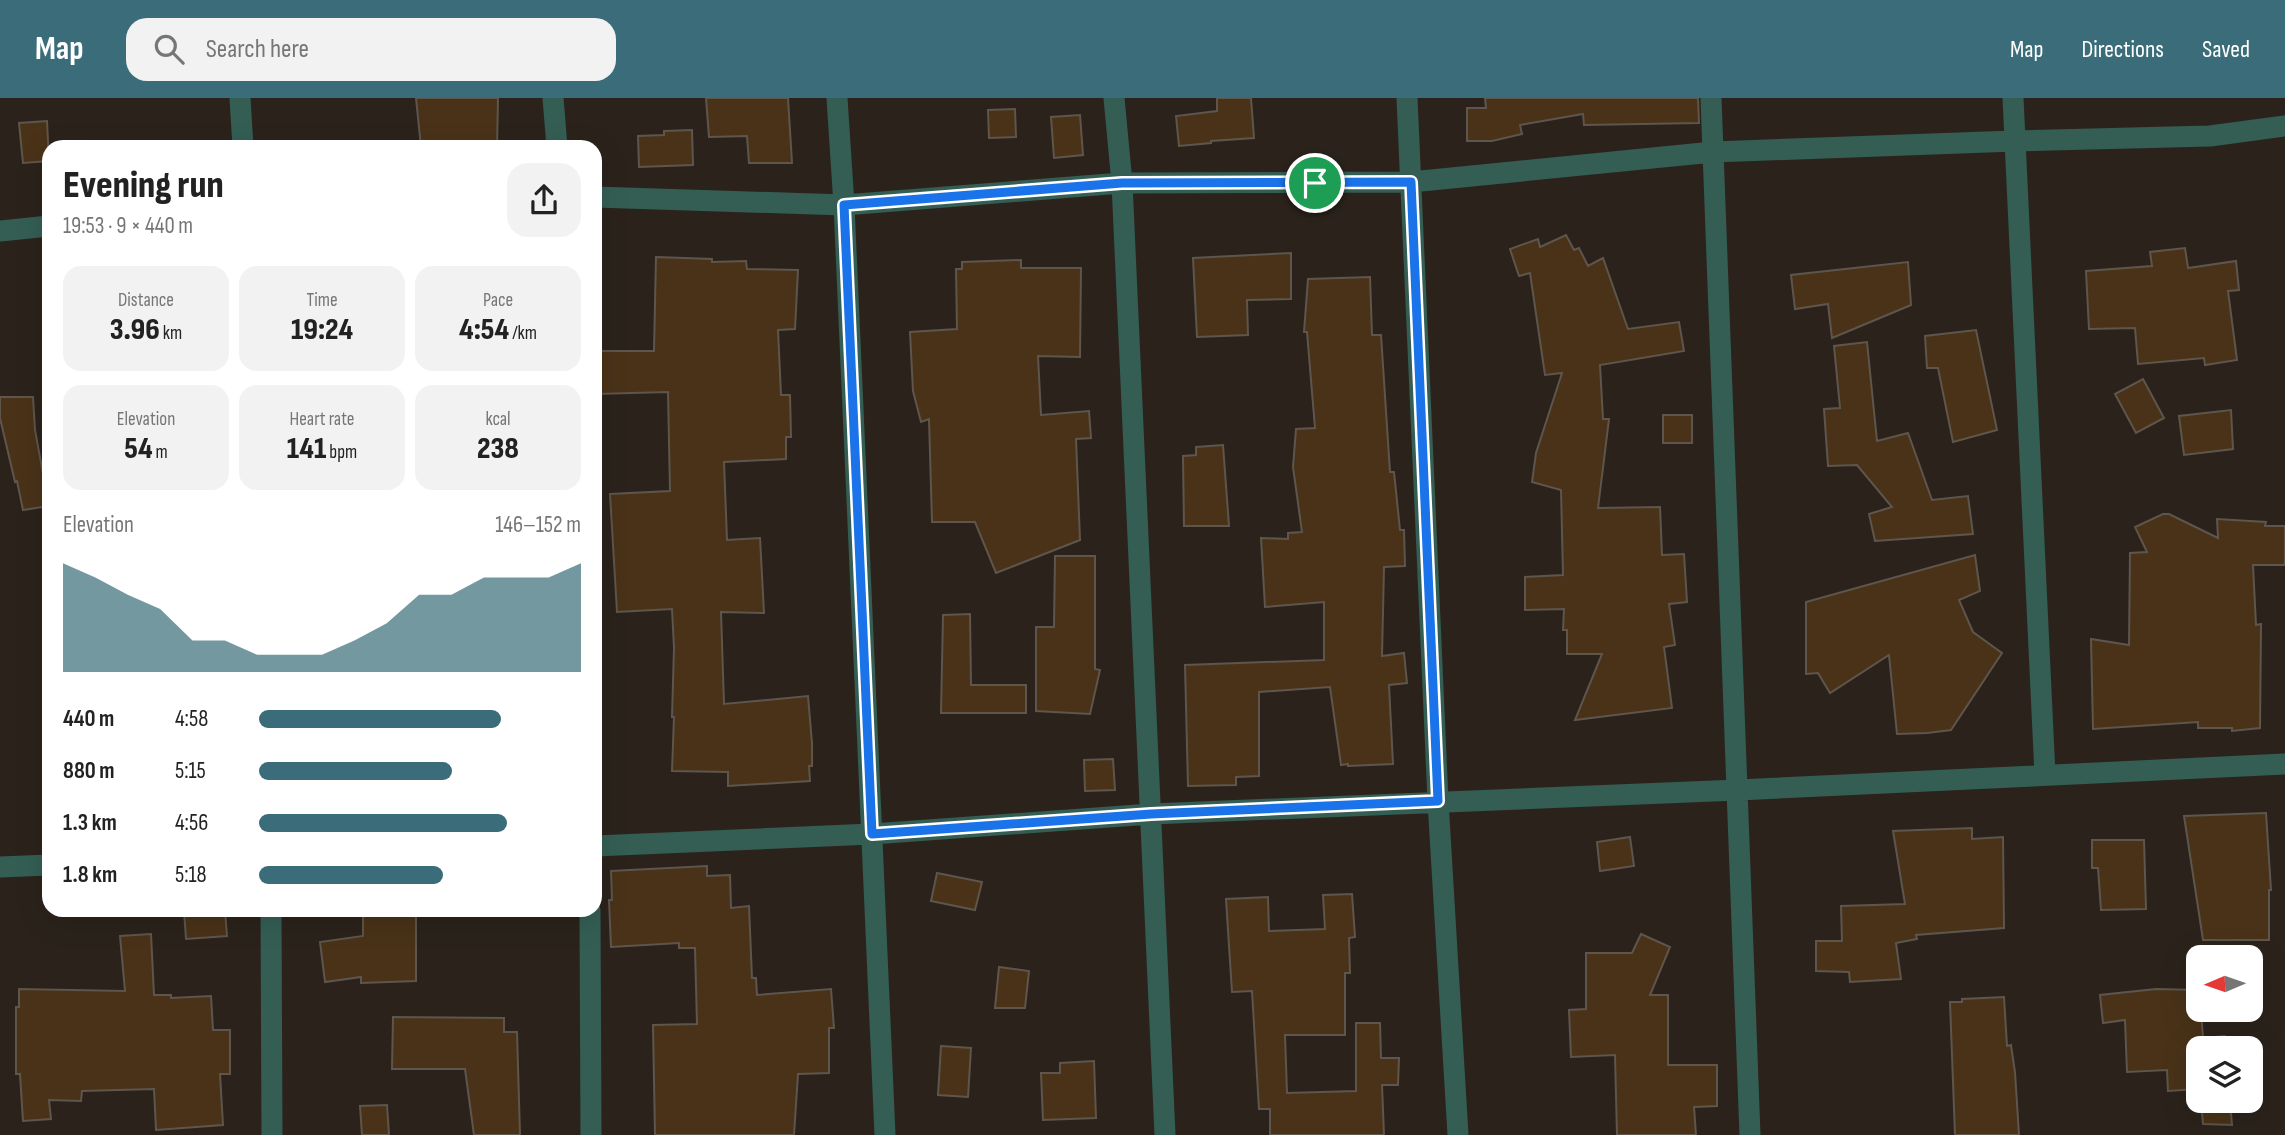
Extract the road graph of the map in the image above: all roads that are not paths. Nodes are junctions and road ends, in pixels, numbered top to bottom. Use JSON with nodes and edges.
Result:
{"nodes":[{"id":1,"x":240,"y":98,"type":"edge"},
{"id":2,"x":554,"y":98,"type":"edge"},
{"id":3,"x":837,"y":98,"type":"edge"},
{"id":4,"x":1114,"y":98,"type":"edge"},
{"id":5,"x":1407,"y":98,"type":"edge"},
{"id":6,"x":1711,"y":98,"type":"edge"},
{"id":7,"x":2013,"y":98,"type":"edge"},
{"id":8,"x":2285,"y":126,"type":"edge"},
{"id":9,"x":243,"y":140,"type":"edge"},
{"id":10,"x":557,"y":140,"type":"edge"},
{"id":11,"x":2014,"y":141,"type":"junction"},
{"id":12,"x":1713,"y":152,"type":"junction"},
{"id":13,"x":1411,"y":182,"type":"junction"},
{"id":14,"x":1122,"y":183,"type":"junction"},
{"id":15,"x":602,"y":197,"type":"edge"},
{"id":16,"x":844,"y":205,"type":"junction"},
{"id":17,"x":42,"y":227,"type":"edge"},
{"id":18,"x":0,"y":231,"type":"edge"},
{"id":19,"x":2285,"y":764,"type":"edge"},
{"id":20,"x":2045,"y":775,"type":"junction"},
{"id":21,"x":1738,"y":790,"type":"junction"},
{"id":22,"x":1438,"y":801,"type":"junction"},
{"id":23,"x":1151,"y":814,"type":"junction"},
{"id":24,"x":872,"y":834,"type":"junction"},
{"id":25,"x":602,"y":846,"type":"edge"},
{"id":26,"x":42,"y":865,"type":"edge"},
{"id":27,"x":0,"y":867,"type":"edge"},
{"id":28,"x":271,"y":917,"type":"edge"},
{"id":29,"x":590,"y":917,"type":"edge"},
{"id":30,"x":272,"y":1135,"type":"edge"},
{"id":31,"x":591,"y":1135,"type":"edge"},
{"id":32,"x":885,"y":1135,"type":"edge"},
{"id":33,"x":1165,"y":1135,"type":"edge"},
{"id":34,"x":1458,"y":1135,"type":"edge"},
{"id":35,"x":1750,"y":1135,"type":"edge"}],
"edges":[{"from":1,"to":9,"type":"street"},
{"from":2,"to":10,"type":"street"},
{"from":3,"to":16,"type":"street"},
{"from":4,"to":14,"type":"street"},
{"from":5,"to":13,"type":"street"},
{"from":6,"to":12,"type":"street"},
{"from":7,"to":11,"type":"street"},
{"from":8,"to":11,"type":"street"},
{"from":11,"to":12,"type":"street"},
{"from":11,"to":20,"type":"street"},
{"from":12,"to":13,"type":"street"},
{"from":12,"to":21,"type":"street"},
{"from":13,"to":14,"type":"street"},
{"from":13,"to":22,"type":"street"},
{"from":14,"to":16,"type":"street"},
{"from":14,"to":23,"type":"street"},
{"from":15,"to":16,"type":"street"},
{"from":16,"to":24,"type":"street"},
{"from":17,"to":18,"type":"street"},
{"from":19,"to":20,"type":"street"},
{"from":20,"to":21,"type":"street"},
{"from":21,"to":22,"type":"street"},
{"from":21,"to":35,"type":"street"},
{"from":22,"to":23,"type":"street"},
{"from":22,"to":34,"type":"street"},
{"from":23,"to":24,"type":"street"},
{"from":23,"to":33,"type":"street"},
{"from":24,"to":25,"type":"street"},
{"from":24,"to":32,"type":"street"},
{"from":26,"to":27,"type":"street"},
{"from":28,"to":30,"type":"street"},
{"from":29,"to":31,"type":"street"}]}
